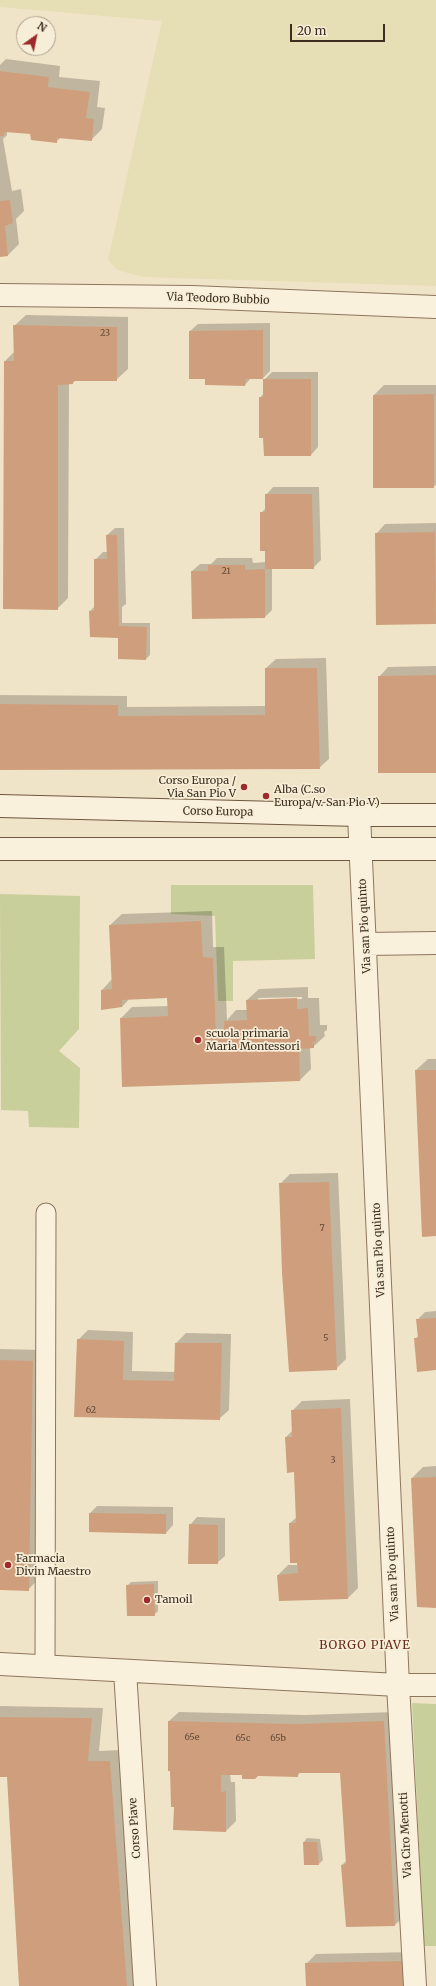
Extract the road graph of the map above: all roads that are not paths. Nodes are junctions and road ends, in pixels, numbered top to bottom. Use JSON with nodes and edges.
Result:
{"nodes":[{"id":1,"x":0,"y":295,"type":"edge"},
{"id":2,"x":436,"y":307,"type":"edge"},
{"id":3,"x":0,"y":806,"type":"edge"},
{"id":4,"x":359,"y":815,"type":"junction"},
{"id":5,"x":436,"y":815,"type":"edge"},
{"id":6,"x":0,"y":849,"type":"edge"},
{"id":7,"x":436,"y":849,"type":"edge"},
{"id":8,"x":361,"y":850,"type":"junction"},
{"id":9,"x":436,"y":943,"type":"edge"},
{"id":10,"x":366,"y":944,"type":"junction"},
{"id":11,"x":46,"y":1213,"type":"dead end"},
{"id":12,"x":0,"y":1664,"type":"edge"},
{"id":13,"x":45,"y":1666,"type":"junction"},
{"id":14,"x":125,"y":1671,"type":"junction"},
{"id":15,"x":398,"y":1685,"type":"junction"},
{"id":16,"x":436,"y":1685,"type":"edge"},
{"id":17,"x":145,"y":1986,"type":"edge"},
{"id":18,"x":415,"y":1986,"type":"edge"}],
"edges":[{"from":1,"to":2,"type":"street","name":"Via Teodoro Bubbio"},
{"from":3,"to":4,"type":"street","name":"Corso Europa"},
{"from":4,"to":5,"type":"street","name":"Corso Europa"},
{"from":4,"to":8,"type":"street","name":"Via san Pio quinto"},
{"from":6,"to":8,"type":"street"},
{"from":7,"to":8,"type":"street"},
{"from":8,"to":10,"type":"street","name":"Via san Pio quinto"},
{"from":9,"to":10,"type":"street"},
{"from":10,"to":15,"type":"street","name":"Via san Pio quinto"},
{"from":11,"to":13,"type":"lane"},
{"from":12,"to":13,"type":"street"},
{"from":13,"to":14,"type":"street"},
{"from":14,"to":15,"type":"street"},
{"from":14,"to":17,"type":"street","name":"Corso Piave"},
{"from":15,"to":16,"type":"street"},
{"from":15,"to":18,"type":"street","name":"Via Ciro Menotti"}]}
